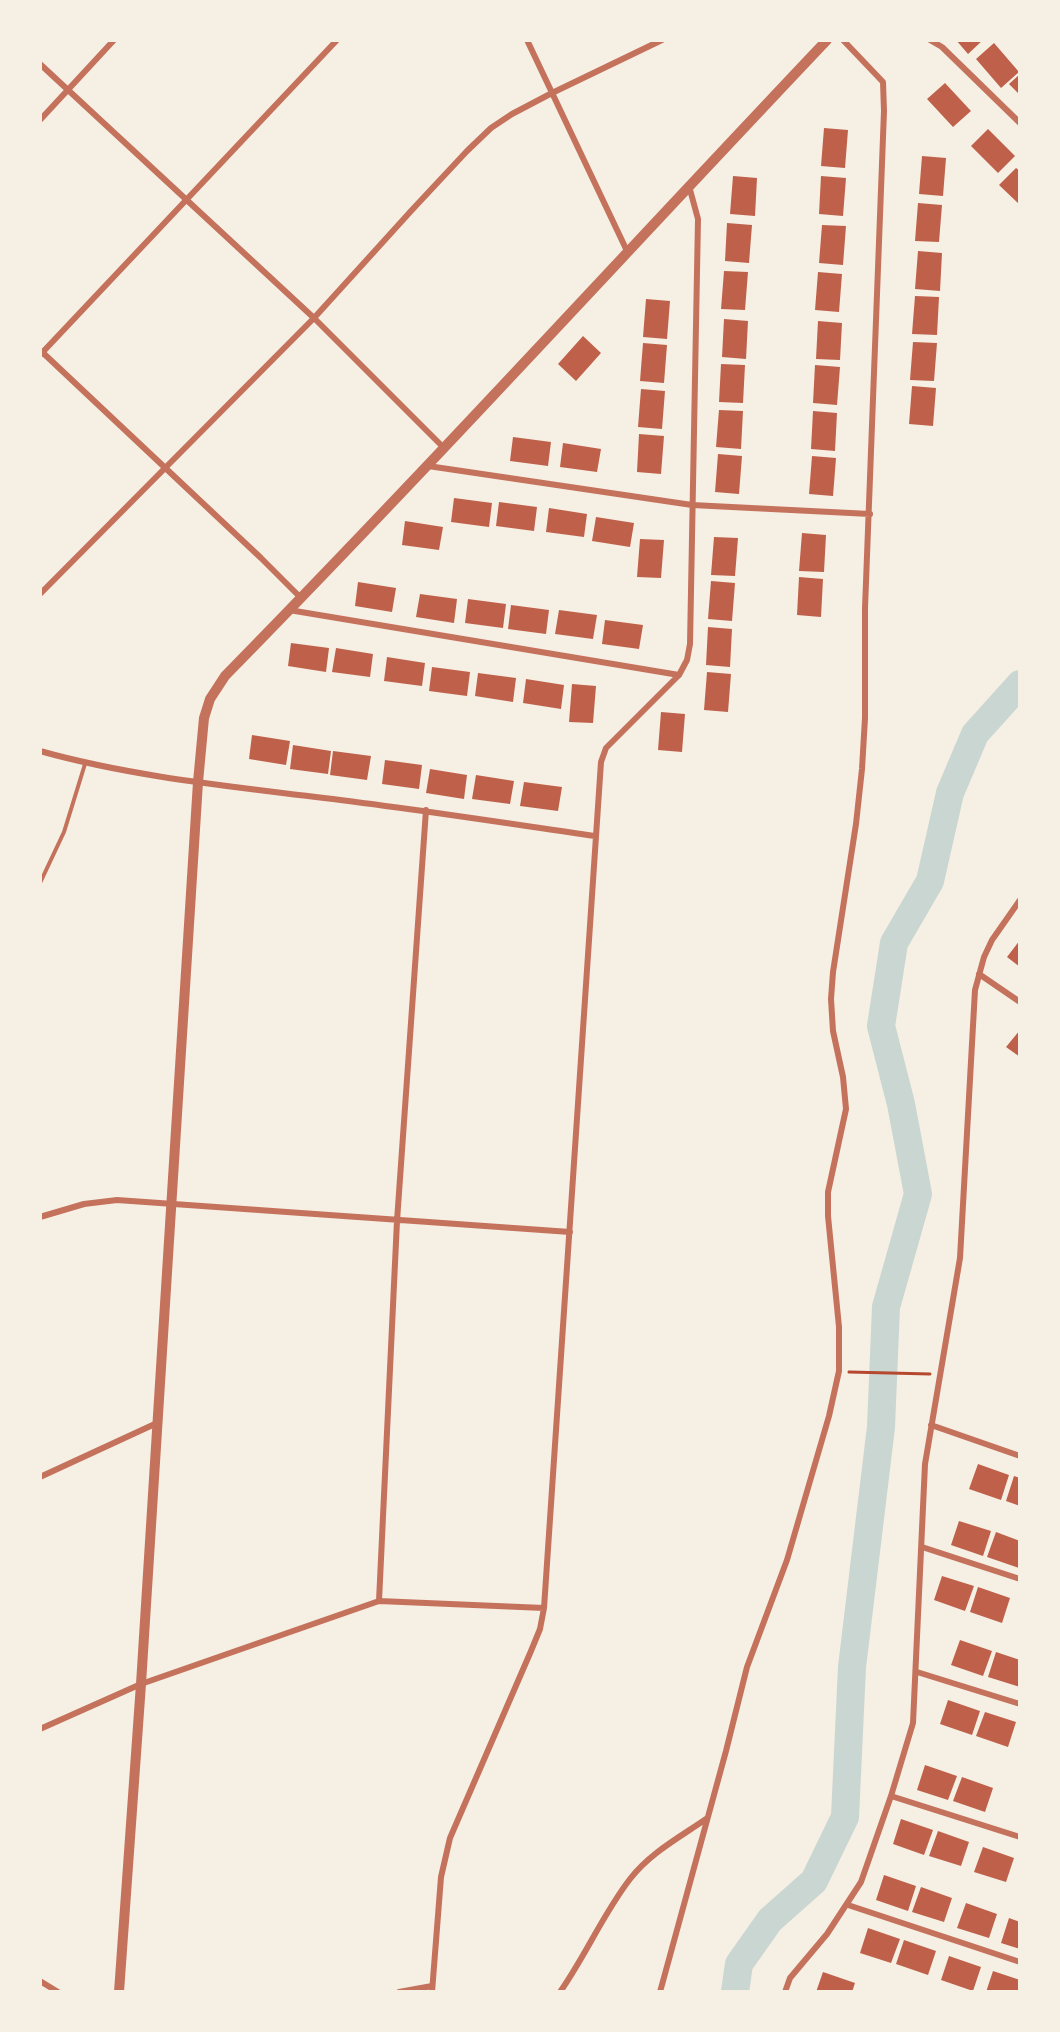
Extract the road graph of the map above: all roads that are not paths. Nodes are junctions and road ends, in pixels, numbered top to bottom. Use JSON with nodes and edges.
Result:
{"nodes":[{"id":1,"x":114,"y":40,"type":"edge"},
{"id":2,"x":527,"y":40,"type":"edge"},
{"id":3,"x":662,"y":40,"type":"edge"},
{"id":4,"x":827,"y":40,"type":"edge"},
{"id":5,"x":843,"y":40,"type":"edge"},
{"id":6,"x":930,"y":40,"type":"edge"},
{"id":7,"x":337,"y":41,"type":"edge"},
{"id":8,"x":40,"y":64,"type":"edge"},
{"id":9,"x":68,"y":90,"type":"junction"},
{"id":10,"x":552,"y":93,"type":"junction"},
{"id":11,"x":40,"y":120,"type":"edge"},
{"id":12,"x":1020,"y":123,"type":"edge"},
{"id":13,"x":689,"y":186,"type":"junction"},
{"id":14,"x":187,"y":201,"type":"junction"},
{"id":15,"x":627,"y":251,"type":"junction"},
{"id":16,"x":314,"y":318,"type":"junction"},
{"id":17,"x":41,"y":353,"type":"edge"},
{"id":18,"x":444,"y":448,"type":"junction"},
{"id":19,"x":428,"y":466,"type":"junction"},
{"id":20,"x":166,"y":469,"type":"junction"},
{"id":21,"x":692,"y":505,"type":"junction"},
{"id":22,"x":870,"y":514,"type":"junction"},
{"id":23,"x":40,"y":594,"type":"edge"},
{"id":24,"x":301,"y":598,"type":"junction"},
{"id":25,"x":289,"y":610,"type":"junction"},
{"id":26,"x":679,"y":675,"type":"junction"},
{"id":27,"x":40,"y":751,"type":"edge"},
{"id":28,"x":85,"y":764,"type":"junction"},
{"id":29,"x":198,"y":782,"type":"junction"},
{"id":30,"x":426,"y":810,"type":"junction"},
{"id":31,"x":595,"y":836,"type":"junction"},
{"id":32,"x":40,"y":883,"type":"edge"},
{"id":33,"x":1020,"y":900,"type":"edge"},
{"id":34,"x":979,"y":974,"type":"junction"},
{"id":35,"x":1020,"y":1002,"type":"edge"},
{"id":36,"x":171,"y":1203,"type":"junction"},
{"id":37,"x":40,"y":1218,"type":"edge"},
{"id":38,"x":397,"y":1221,"type":"junction"},
{"id":39,"x":570,"y":1232,"type":"junction"},
{"id":40,"x":158,"y":1422,"type":"junction"},
{"id":41,"x":931,"y":1425,"type":"junction"},
{"id":42,"x":1020,"y":1456,"type":"edge"},
{"id":43,"x":40,"y":1477,"type":"edge"},
{"id":44,"x":921,"y":1546,"type":"junction"},
{"id":45,"x":1020,"y":1580,"type":"edge"},
{"id":46,"x":379,"y":1601,"type":"junction"},
{"id":47,"x":544,"y":1608,"type":"junction"},
{"id":48,"x":917,"y":1672,"type":"junction"},
{"id":49,"x":141,"y":1683,"type":"junction"},
{"id":50,"x":1020,"y":1704,"type":"edge"},
{"id":51,"x":40,"y":1729,"type":"edge"},
{"id":52,"x":891,"y":1796,"type":"junction"},
{"id":53,"x":706,"y":1819,"type":"junction"},
{"id":54,"x":1020,"y":1837,"type":"edge"},
{"id":55,"x":848,"y":1905,"type":"junction"},
{"id":56,"x":1020,"y":1962,"type":"edge"},
{"id":57,"x":40,"y":1981,"type":"edge"},
{"id":58,"x":432,"y":1989,"type":"edge"},
{"id":59,"x":58,"y":1992,"type":"edge"},
{"id":60,"x":119,"y":1992,"type":"edge"},
{"id":61,"x":399,"y":1992,"type":"edge"},
{"id":62,"x":560,"y":1992,"type":"edge"},
{"id":63,"x":660,"y":1992,"type":"edge"},
{"id":64,"x":784,"y":1992,"type":"edge"}],
"edges":[{"from":1,"to":9,"type":"street"},
{"from":2,"to":10,"type":"street"},
{"from":3,"to":10,"type":"street"},
{"from":4,"to":13,"type":"street"},
{"from":5,"to":22,"type":"street"},
{"from":6,"to":12,"type":"street"},
{"from":7,"to":14,"type":"street"},
{"from":8,"to":9,"type":"street"},
{"from":9,"to":11,"type":"street"},
{"from":9,"to":14,"type":"street"},
{"from":10,"to":15,"type":"street"},
{"from":10,"to":16,"type":"street"},
{"from":13,"to":15,"type":"street"},
{"from":13,"to":21,"type":"street"},
{"from":14,"to":16,"type":"street"},
{"from":14,"to":17,"type":"street"},
{"from":15,"to":18,"type":"street"},
{"from":16,"to":18,"type":"street"},
{"from":16,"to":20,"type":"street"},
{"from":17,"to":20,"type":"street"},
{"from":18,"to":19,"type":"street"},
{"from":19,"to":21,"type":"street"},
{"from":19,"to":24,"type":"street"},
{"from":20,"to":23,"type":"street"},
{"from":20,"to":24,"type":"street"},
{"from":21,"to":22,"type":"street"},
{"from":21,"to":26,"type":"street"},
{"from":22,"to":53,"type":"street"},
{"from":24,"to":25,"type":"street"},
{"from":25,"to":26,"type":"street"},
{"from":25,"to":29,"type":"street"},
{"from":26,"to":31,"type":"street"},
{"from":27,"to":28,"type":"street"},
{"from":28,"to":29,"type":"street"},
{"from":28,"to":32,"type":"lane"},
{"from":29,"to":30,"type":"street"},
{"from":29,"to":36,"type":"street"},
{"from":30,"to":31,"type":"street"},
{"from":30,"to":38,"type":"street"},
{"from":31,"to":39,"type":"street"},
{"from":33,"to":34,"type":"street"},
{"from":34,"to":35,"type":"street"},
{"from":34,"to":41,"type":"street"},
{"from":36,"to":37,"type":"street"},
{"from":36,"to":38,"type":"street"},
{"from":36,"to":40,"type":"street"},
{"from":38,"to":39,"type":"street"},
{"from":38,"to":46,"type":"street"},
{"from":39,"to":47,"type":"street"},
{"from":40,"to":43,"type":"street"},
{"from":40,"to":49,"type":"street"},
{"from":41,"to":42,"type":"street"},
{"from":41,"to":44,"type":"street"},
{"from":44,"to":45,"type":"street"},
{"from":44,"to":48,"type":"street"},
{"from":46,"to":47,"type":"street"},
{"from":46,"to":49,"type":"street"},
{"from":47,"to":58,"type":"street"},
{"from":48,"to":50,"type":"street"},
{"from":48,"to":52,"type":"street"},
{"from":49,"to":51,"type":"street"},
{"from":49,"to":60,"type":"street"},
{"from":52,"to":54,"type":"street"},
{"from":52,"to":55,"type":"street"},
{"from":53,"to":62,"type":"street"},
{"from":53,"to":63,"type":"street"},
{"from":55,"to":56,"type":"street"},
{"from":55,"to":64,"type":"street"},
{"from":57,"to":59,"type":"street"},
{"from":58,"to":61,"type":"street"}]}
